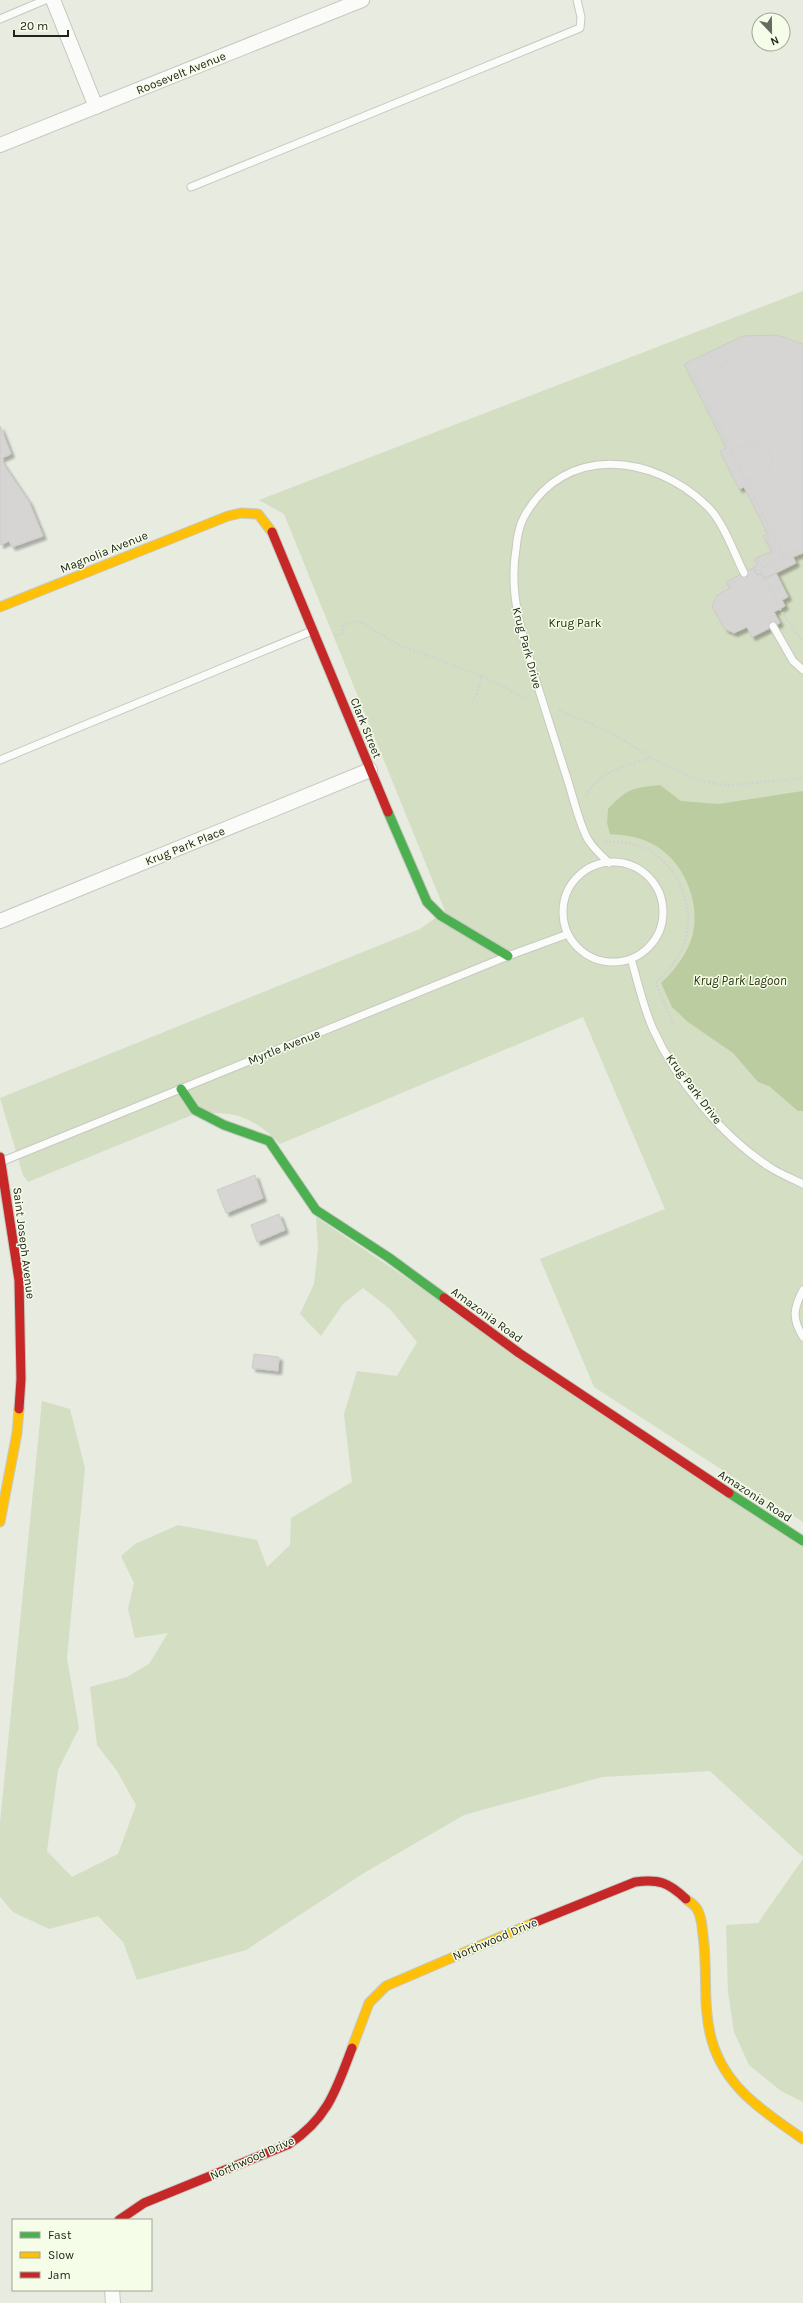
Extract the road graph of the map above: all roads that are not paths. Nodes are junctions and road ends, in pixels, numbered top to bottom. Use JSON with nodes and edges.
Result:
{"nodes":[{"id":1,"x":45,"y":0,"type":"edge"},
{"id":2,"x":53,"y":0,"type":"edge"},
{"id":3,"x":362,"y":0,"type":"edge"},
{"id":4,"x":577,"y":0,"type":"edge"},
{"id":5,"x":0,"y":19,"type":"edge"},
{"id":6,"x":96,"y":108,"type":"junction"},
{"id":7,"x":0,"y":145,"type":"edge"},
{"id":8,"x":191,"y":187,"type":"dead end"},
{"id":9,"x":218,"y":520,"type":"joint"},
{"id":10,"x":744,"y":572,"type":"dead end"},
{"id":11,"x":0,"y":607,"type":"edge"},
{"id":12,"x":773,"y":626,"type":"dead end"},
{"id":13,"x":312,"y":631,"type":"junction"},
{"id":14,"x":803,"y":670,"type":"edge"},
{"id":15,"x":0,"y":760,"type":"edge"},
{"id":16,"x":370,"y":770,"type":"junction"},
{"id":17,"x":609,"y":863,"type":"junction"},
{"id":18,"x":0,"y":921,"type":"edge"},
{"id":19,"x":568,"y":934,"type":"junction"},
{"id":20,"x":508,"y":956,"type":"junction"},
{"id":21,"x":631,"y":959,"type":"junction"},
{"id":22,"x":181,"y":1089,"type":"junction"},
{"id":23,"x":0,"y":1161,"type":"edge"},
{"id":24,"x":803,"y":1184,"type":"edge"},
{"id":25,"x":803,"y":1290,"type":"edge"},
{"id":26,"x":803,"y":1338,"type":"edge"},
{"id":27,"x":0,"y":1522,"type":"edge"},
{"id":28,"x":803,"y":1541,"type":"edge"},
{"id":29,"x":803,"y":2139,"type":"edge"},
{"id":30,"x":121,"y":2219,"type":"edge"},
{"id":31,"x":112,"y":2291,"type":"edge"},
{"id":32,"x":113,"y":2303,"type":"edge"}],
"edges":[{"from":1,"to":5,"type":"lane"},
{"from":2,"to":6,"type":"street"},
{"from":3,"to":6,"type":"street","name":"Roosevelt Avenue"},
{"from":4,"to":8,"type":"lane"},
{"from":6,"to":7,"type":"street","name":"Roosevelt Avenue"},
{"from":9,"to":11,"type":"street","name":"Magnolia Avenue"},
{"from":9,"to":13,"type":"street","name":"Clark Street"},
{"from":10,"to":17,"type":"lane","name":"Krug Park Drive"},
{"from":12,"to":14,"type":"lane"},
{"from":13,"to":15,"type":"lane"},
{"from":13,"to":16,"type":"street","name":"Clark Street"},
{"from":16,"to":18,"type":"street","name":"Krug Park Place"},
{"from":16,"to":20,"type":"street","name":"Clark Street"},
{"from":17,"to":19,"type":"lane"},
{"from":17,"to":21,"type":"lane"},
{"from":19,"to":20,"type":"lane","name":"Myrtle Avenue"},
{"from":19,"to":21,"type":"lane"},
{"from":20,"to":22,"type":"lane","name":"Myrtle Avenue"},
{"from":21,"to":24,"type":"lane","name":"Krug Park Drive"},
{"from":22,"to":23,"type":"lane","name":"Myrtle Avenue"},
{"from":22,"to":28,"type":"street","name":"Amazonia Road"},
{"from":23,"to":27,"type":"street","name":"Saint Joseph Avenue"},
{"from":25,"to":26,"type":"lane"},
{"from":29,"to":30,"type":"street","name":"Northwood Drive"},
{"from":31,"to":32,"type":"street"}]}
